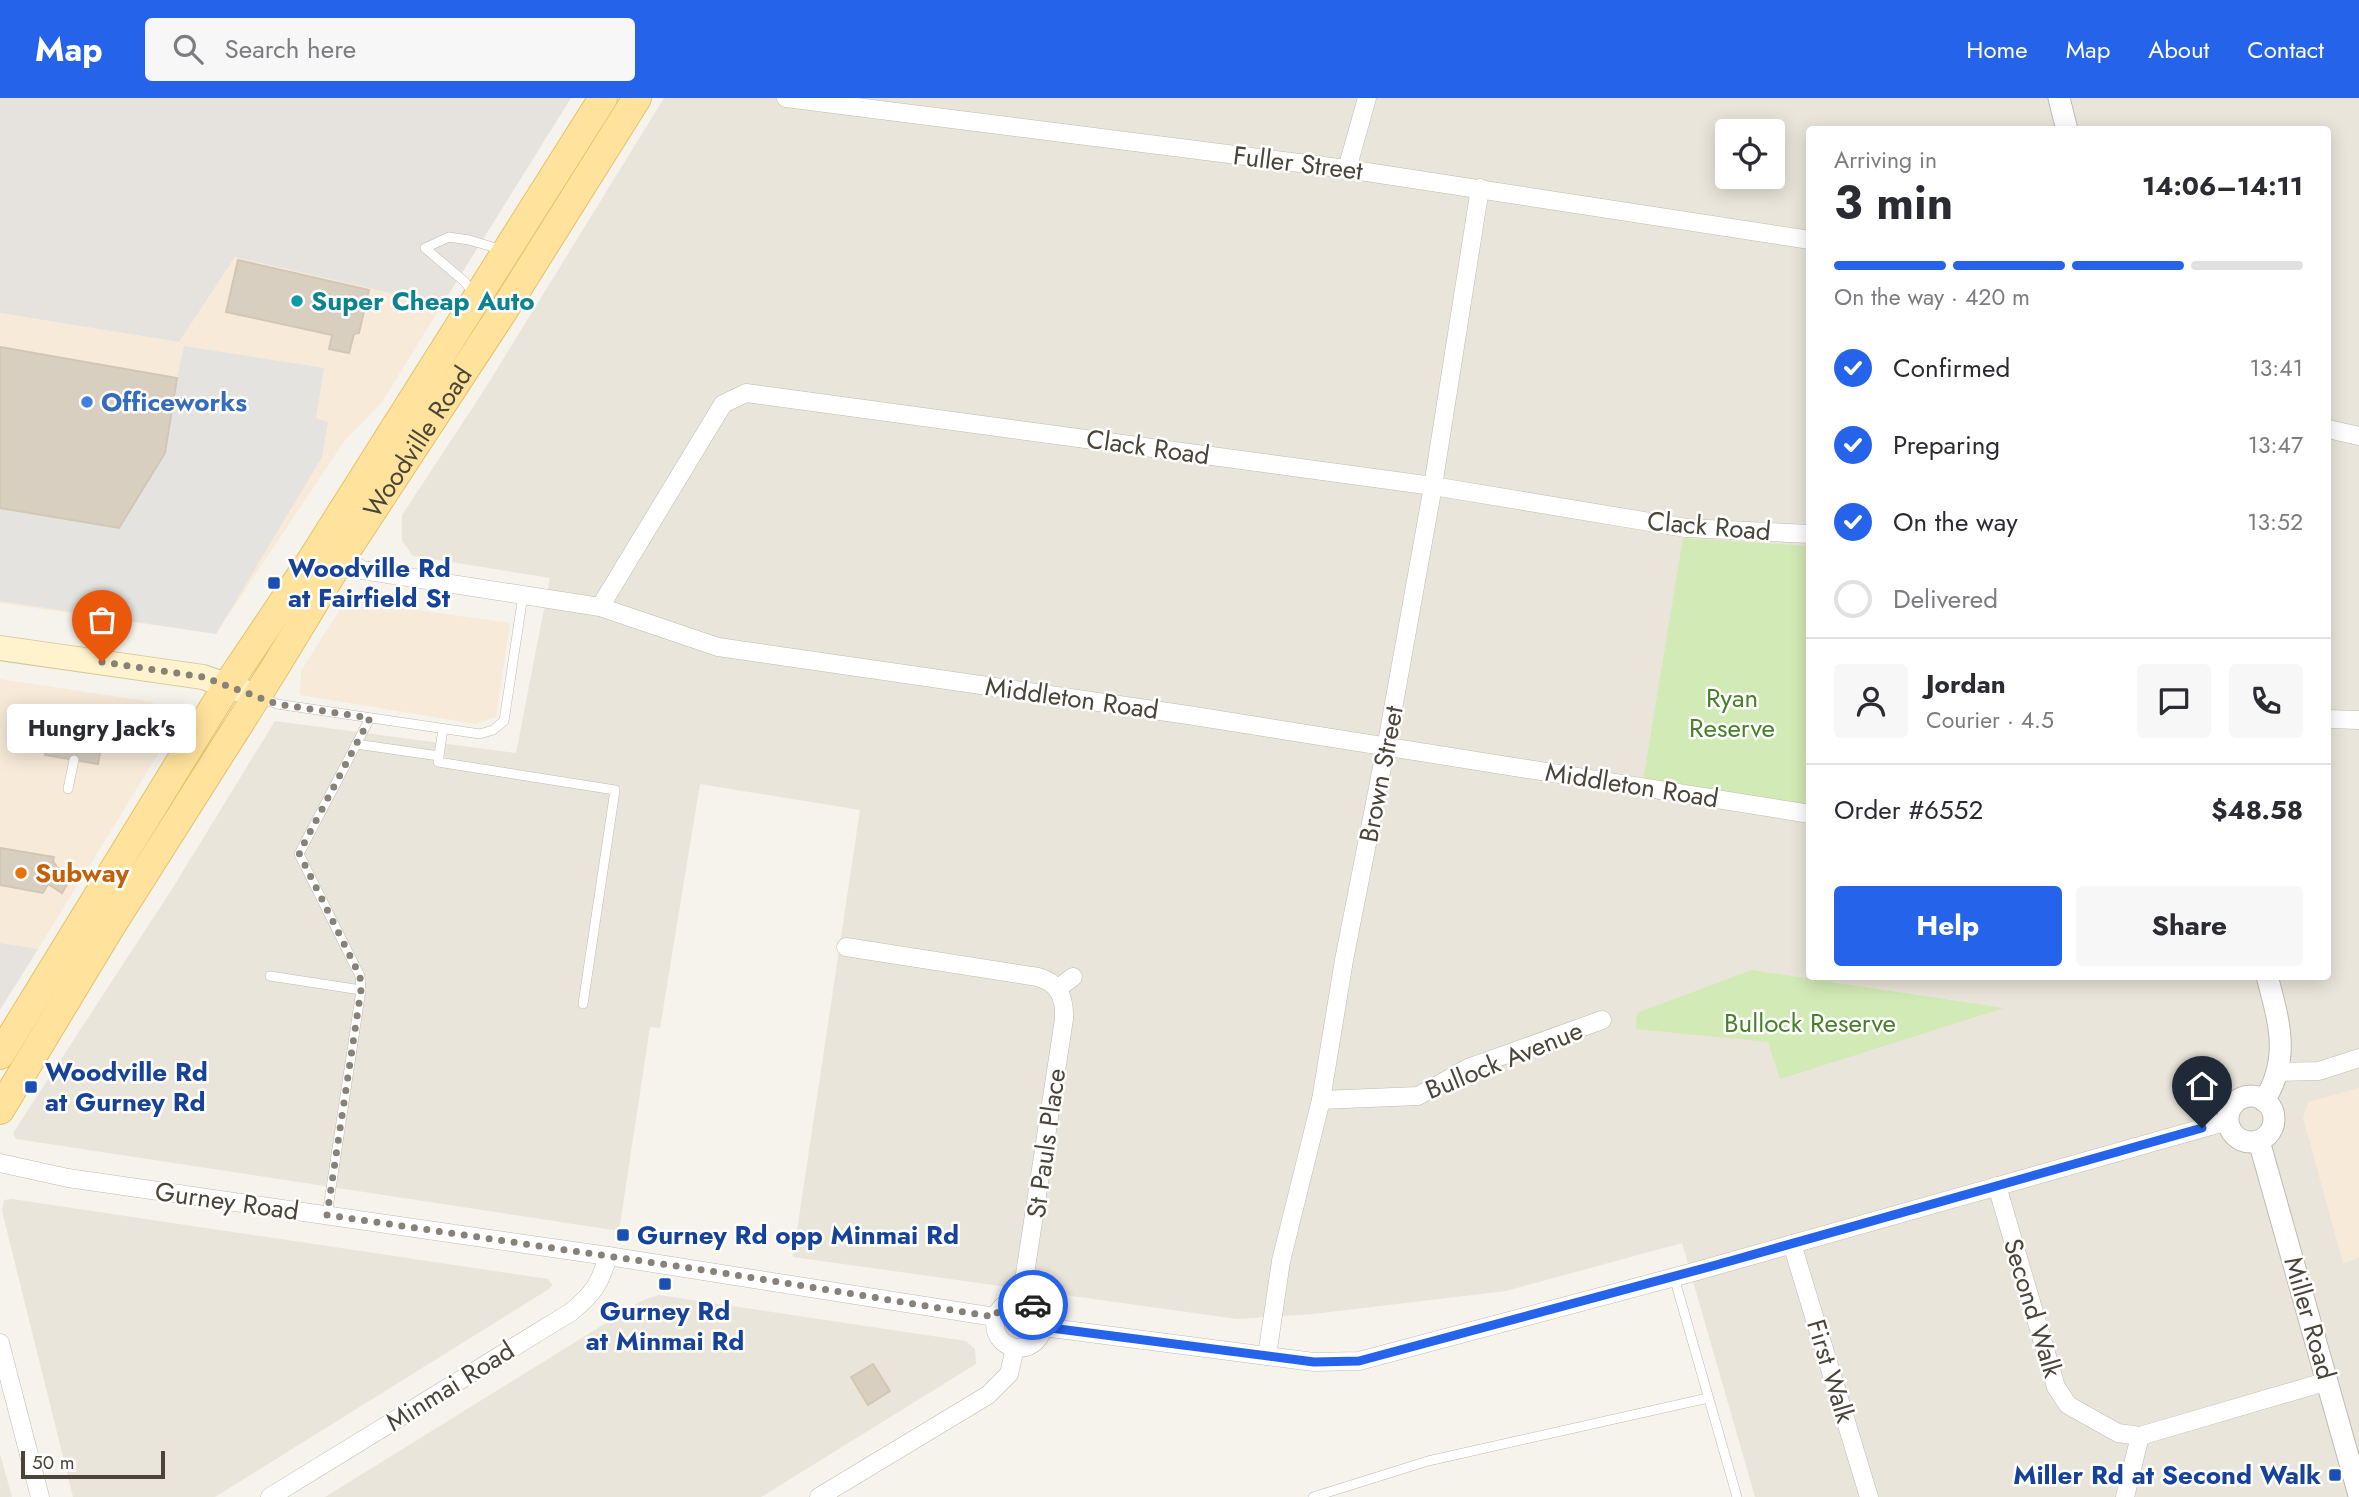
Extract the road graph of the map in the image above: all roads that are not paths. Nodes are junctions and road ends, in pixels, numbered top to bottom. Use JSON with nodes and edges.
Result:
{"nodes":[{"id":1,"x":603,"y":98,"type":"edge"},
{"id":2,"x":636,"y":98,"type":"edge"},
{"id":3,"x":786,"y":98,"type":"edge"},
{"id":4,"x":1367,"y":98,"type":"edge"},
{"id":5,"x":2059,"y":98,"type":"edge"},
{"id":6,"x":2066,"y":126,"type":"edge"},
{"id":7,"x":1347,"y":169,"type":"junction"},
{"id":8,"x":1480,"y":188,"type":"junction"},
{"id":9,"x":1806,"y":239,"type":"edge"},
{"id":10,"x":507,"y":251,"type":"junction"},
{"id":11,"x":477,"y":299,"type":"junction"},
{"id":12,"x":2331,"y":430,"type":"edge"},
{"id":13,"x":2359,"y":436,"type":"edge"},
{"id":14,"x":1433,"y":486,"type":"junction"},
{"id":15,"x":1806,"y":534,"type":"edge"},
{"id":16,"x":342,"y":557,"type":"junction"},
{"id":17,"x":523,"y":595,"type":"junction"},
{"id":18,"x":600,"y":607,"type":"junction"},
{"id":19,"x":0,"y":648,"type":"edge"},
{"id":20,"x":228,"y":684,"type":"junction"},
{"id":21,"x":257,"y":696,"type":"junction"},
{"id":22,"x":370,"y":718,"type":"junction"},
{"id":23,"x":2331,"y":719,"type":"edge"},
{"id":24,"x":2359,"y":720,"type":"edge"},
{"id":25,"x":443,"y":729,"type":"junction"},
{"id":26,"x":356,"y":744,"type":"junction"},
{"id":27,"x":1387,"y":746,"type":"junction"},
{"id":28,"x":439,"y":756,"type":"junction"},
{"id":29,"x":74,"y":760,"type":"dead end"},
{"id":30,"x":68,"y":789,"type":"dead end"},
{"id":31,"x":1806,"y":813,"type":"edge"},
{"id":32,"x":846,"y":947,"type":"dead end"},
{"id":33,"x":270,"y":976,"type":"dead end"},
{"id":34,"x":1073,"y":977,"type":"dead end"},
{"id":35,"x":2268,"y":980,"type":"edge"},
{"id":36,"x":1058,"y":988,"type":"junction"},
{"id":37,"x":361,"y":990,"type":"junction"},
{"id":38,"x":583,"y":1004,"type":"dead end"},
{"id":39,"x":1602,"y":1020,"type":"dead end"},
{"id":40,"x":0,"y":1055,"type":"edge"},
{"id":41,"x":2359,"y":1058,"type":"edge"},
{"id":42,"x":2279,"y":1072,"type":"junction"},
{"id":43,"x":1321,"y":1100,"type":"junction"},
{"id":44,"x":2264,"y":1101,"type":"junction"},
{"id":45,"x":0,"y":1110,"type":"edge"},
{"id":46,"x":2228,"y":1121,"type":"junction"},
{"id":47,"x":2259,"y":1141,"type":"junction"},
{"id":48,"x":0,"y":1163,"type":"edge"},
{"id":49,"x":1997,"y":1186,"type":"junction"},
{"id":50,"x":327,"y":1215,"type":"junction"},
{"id":51,"x":1792,"y":1244,"type":"junction"},
{"id":52,"x":608,"y":1256,"type":"junction"},
{"id":53,"x":1674,"y":1277,"type":"junction"},
{"id":54,"x":1021,"y":1300,"type":"junction"},
{"id":55,"x":995,"y":1317,"type":"junction"},
{"id":56,"x":1043,"y":1327,"type":"junction"},
{"id":57,"x":0,"y":1343,"type":"edge"},
{"id":58,"x":1015,"y":1348,"type":"junction"},
{"id":59,"x":1267,"y":1356,"type":"junction"},
{"id":60,"x":4,"y":1378,"type":"edge"},
{"id":61,"x":2328,"y":1381,"type":"junction"},
{"id":62,"x":1708,"y":1398,"type":"junction"},
{"id":63,"x":2140,"y":1436,"type":"junction"},
{"id":64,"x":2359,"y":1495,"type":"edge"},
{"id":65,"x":40,"y":1497,"type":"edge"},
{"id":66,"x":270,"y":1497,"type":"edge"},
{"id":67,"x":819,"y":1497,"type":"edge"},
{"id":68,"x":1312,"y":1497,"type":"edge"},
{"id":69,"x":1737,"y":1497,"type":"edge"},
{"id":70,"x":1869,"y":1497,"type":"edge"},
{"id":71,"x":2125,"y":1497,"type":"edge"}],
"edges":[{"from":1,"to":10,"type":"main road","name":"Woodville Road"},
{"from":2,"to":16,"type":"main road","name":"Woodville Road"},
{"from":3,"to":7,"type":"street","name":"Fuller Street"},
{"from":4,"to":7,"type":"street"},
{"from":5,"to":6,"type":"street"},
{"from":7,"to":8,"type":"street","name":"Fuller Street"},
{"from":8,"to":9,"type":"street","name":"Fuller Street"},
{"from":8,"to":14,"type":"street","name":"Brown Street"},
{"from":10,"to":11,"type":"main road","name":"Woodville Road"},
{"from":10,"to":11,"type":"lane"},
{"from":11,"to":20,"type":"main road","name":"Woodville Road"},
{"from":12,"to":13,"type":"street"},
{"from":14,"to":15,"type":"street","name":"Clack Road"},
{"from":14,"to":18,"type":"street","name":"Clack Road"},
{"from":14,"to":27,"type":"street","name":"Brown Street"},
{"from":16,"to":17,"type":"street","name":"Middleton Road"},
{"from":16,"to":21,"type":"main road","name":"Woodville Road"},
{"from":17,"to":18,"type":"street","name":"Middleton Road"},
{"from":17,"to":25,"type":"lane"},
{"from":18,"to":27,"type":"street","name":"Middleton Road"},
{"from":19,"to":20,"type":"main road"},
{"from":20,"to":21,"type":"main road"},
{"from":20,"to":40,"type":"main road","name":"Woodville Road"},
{"from":21,"to":22,"type":"lane"},
{"from":21,"to":45,"type":"main road","name":"Woodville Road"},
{"from":22,"to":25,"type":"lane"},
{"from":22,"to":26,"type":"lane"},
{"from":23,"to":24,"type":"street"},
{"from":25,"to":28,"type":"lane"},
{"from":26,"to":28,"type":"lane"},
{"from":26,"to":37,"type":"lane"},
{"from":27,"to":31,"type":"street","name":"Middleton Road"},
{"from":27,"to":43,"type":"street","name":"Brown Street"},
{"from":28,"to":38,"type":"lane"},
{"from":29,"to":30,"type":"lane"},
{"from":32,"to":36,"type":"street"},
{"from":33,"to":37,"type":"lane"},
{"from":34,"to":36,"type":"street"},
{"from":35,"to":42,"type":"street"},
{"from":36,"to":54,"type":"street","name":"St Pauls Place"},
{"from":37,"to":50,"type":"lane"},
{"from":39,"to":43,"type":"street","name":"Bullock Avenue"},
{"from":41,"to":42,"type":"street"},
{"from":42,"to":44,"type":"street"},
{"from":43,"to":59,"type":"street","name":"Brown Street"},
{"from":44,"to":46,"type":"street"},
{"from":44,"to":47,"type":"street"},
{"from":46,"to":47,"type":"street"},
{"from":46,"to":49,"type":"street"},
{"from":47,"to":61,"type":"street","name":"Miller Road"},
{"from":48,"to":50,"type":"street","name":"Gurney Road"},
{"from":49,"to":51,"type":"street"},
{"from":49,"to":63,"type":"street","name":"Second Walk"},
{"from":50,"to":52,"type":"street","name":"Gurney Road"},
{"from":51,"to":53,"type":"street"},
{"from":51,"to":70,"type":"street","name":"First Walk"},
{"from":52,"to":55,"type":"street","name":"Gurney Road"},
{"from":52,"to":66,"type":"street","name":"Minmai Road"},
{"from":53,"to":59,"type":"street"},
{"from":53,"to":62,"type":"lane"},
{"from":54,"to":55,"type":"street"},
{"from":54,"to":56,"type":"street"},
{"from":55,"to":58,"type":"street"},
{"from":56,"to":58,"type":"street"},
{"from":56,"to":59,"type":"street"},
{"from":57,"to":60,"type":"street"},
{"from":58,"to":67,"type":"street"},
{"from":60,"to":65,"type":"street"},
{"from":61,"to":63,"type":"street"},
{"from":61,"to":64,"type":"street","name":"Miller Road"},
{"from":62,"to":68,"type":"lane"},
{"from":62,"to":69,"type":"lane"},
{"from":63,"to":71,"type":"street"}]}
